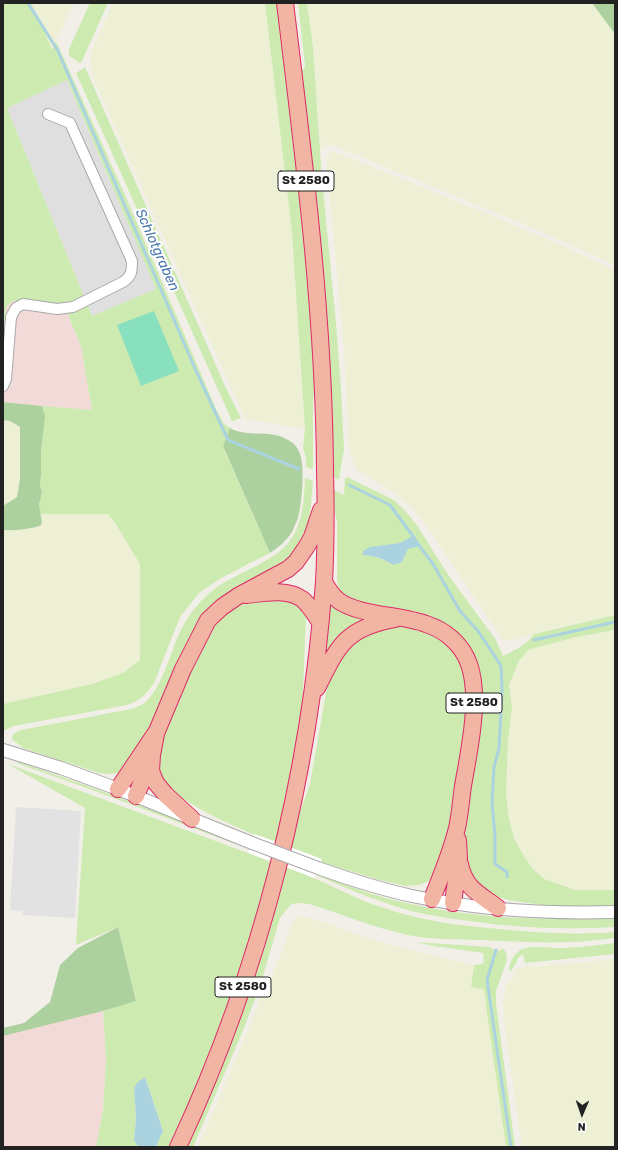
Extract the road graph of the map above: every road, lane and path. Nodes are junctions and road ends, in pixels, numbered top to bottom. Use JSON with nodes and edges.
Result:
{"nodes":[{"id":1,"x":285,"y":3,"type":"edge"},
{"id":2,"x":48,"y":114,"type":"dead end"},
{"id":3,"x":3,"y":386,"type":"edge"},
{"id":4,"x":326,"y":496,"type":"junction"},
{"id":5,"x":324,"y":582,"type":"junction"},
{"id":6,"x":238,"y":596,"type":"junction"},
{"id":7,"x":402,"y":618,"type":"junction"},
{"id":8,"x":320,"y":622,"type":"junction"},
{"id":9,"x":311,"y":702,"type":"junction"},
{"id":10,"x":157,"y":731,"type":"junction"},
{"id":11,"x":3,"y":750,"type":"edge"},
{"id":12,"x":152,"y":755,"type":"junction"},
{"id":13,"x":118,"y":789,"type":"junction"},
{"id":14,"x":136,"y":796,"type":"junction"},
{"id":15,"x":192,"y":819,"type":"junction"},
{"id":16,"x":457,"y":827,"type":"junction"},
{"id":17,"x":459,"y":858,"type":"junction"},
{"id":18,"x":432,"y":899,"type":"junction"},
{"id":19,"x":453,"y":903,"type":"junction"},
{"id":20,"x":498,"y":908,"type":"junction"},
{"id":21,"x":615,"y":912,"type":"edge"},
{"id":22,"x":178,"y":1147,"type":"edge"}],
"edges":[{"from":1,"to":4,"type":"highway","number":"St 2580"},
{"from":2,"to":3,"type":"street"},
{"from":4,"to":5,"type":"highway","number":"St 2580"},
{"from":4,"to":6,"type":"highway","number":"St 2580"},
{"from":5,"to":7,"type":"highway","number":"St 2580"},
{"from":5,"to":8,"type":"highway","number":"St 2580"},
{"from":6,"to":8,"type":"highway","number":"St 2580"},
{"from":6,"to":10,"type":"highway","number":"St 2580"},
{"from":7,"to":9,"type":"highway","number":"St 2580"},
{"from":7,"to":16,"type":"highway","number":"St 2580"},
{"from":8,"to":9,"type":"highway","number":"St 2580"},
{"from":9,"to":22,"type":"highway","number":"St 2580"},
{"from":10,"to":12,"type":"highway","number":"St 2580"},
{"from":10,"to":13,"type":"highway","number":"St 2580"},
{"from":11,"to":13,"type":"street"},
{"from":12,"to":14,"type":"highway","number":"St 2580"},
{"from":12,"to":15,"type":"highway","number":"St 2580"},
{"from":13,"to":14,"type":"street"},
{"from":14,"to":15,"type":"street"},
{"from":15,"to":18,"type":"street","bridge":true},
{"from":16,"to":17,"type":"highway","number":"St 2580"},
{"from":16,"to":18,"type":"highway","number":"St 2580"},
{"from":17,"to":19,"type":"highway","number":"St 2580"},
{"from":17,"to":20,"type":"highway","number":"St 2580"},
{"from":18,"to":19,"type":"street"},
{"from":19,"to":20,"type":"street"},
{"from":20,"to":21,"type":"street"}]}
